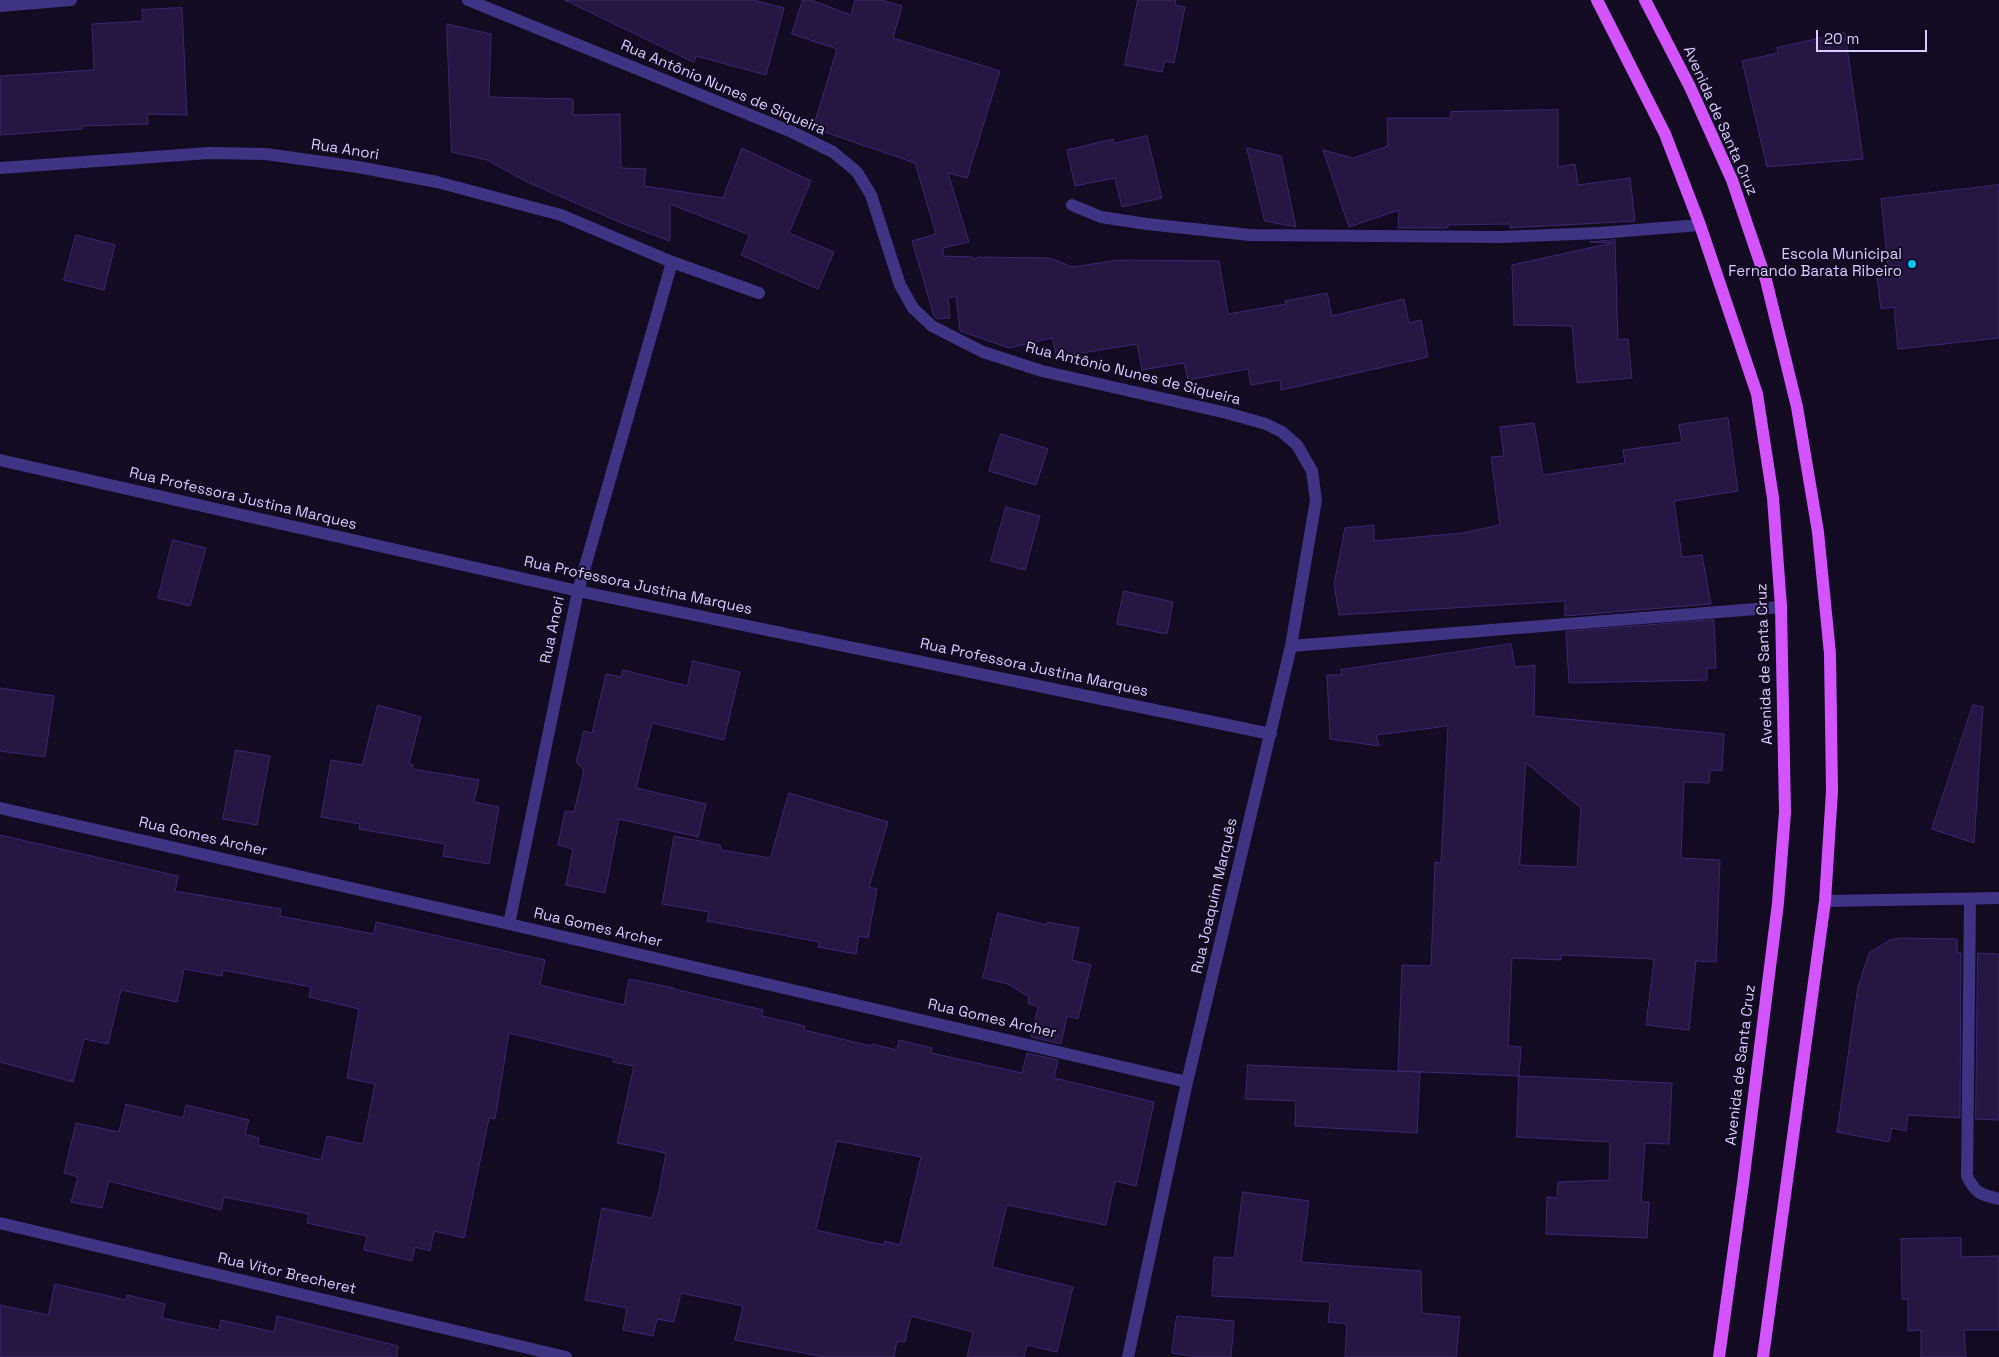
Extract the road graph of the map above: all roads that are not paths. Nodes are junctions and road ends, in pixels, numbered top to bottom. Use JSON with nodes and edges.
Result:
{"nodes":[{"id":1,"x":71,"y":0,"type":"edge"},
{"id":2,"x":468,"y":0,"type":"edge"},
{"id":3,"x":1597,"y":0,"type":"edge"},
{"id":4,"x":1645,"y":0,"type":"edge"},
{"id":5,"x":0,"y":6,"type":"edge"},
{"id":6,"x":0,"y":168,"type":"edge"},
{"id":7,"x":1072,"y":206,"type":"dead end"},
{"id":8,"x":1700,"y":225,"type":"junction"},
{"id":9,"x":672,"y":262,"type":"junction"},
{"id":10,"x":759,"y":293,"type":"dead end"},
{"id":11,"x":1298,"y":445,"type":"joint"},
{"id":12,"x":0,"y":460,"type":"edge"},
{"id":13,"x":578,"y":591,"type":"junction"},
{"id":14,"x":1781,"y":607,"type":"junction"},
{"id":15,"x":1291,"y":646,"type":"junction"},
{"id":16,"x":1271,"y":734,"type":"junction"},
{"id":17,"x":0,"y":808,"type":"edge"},
{"id":18,"x":1999,"y":898,"type":"edge"},
{"id":19,"x":1970,"y":899,"type":"junction"},
{"id":20,"x":1825,"y":901,"type":"junction"},
{"id":21,"x":509,"y":924,"type":"junction"},
{"id":22,"x":1188,"y":1082,"type":"junction"},
{"id":23,"x":1999,"y":1198,"type":"edge"},
{"id":24,"x":0,"y":1223,"type":"edge"},
{"id":25,"x":566,"y":1357,"type":"edge"},
{"id":26,"x":1128,"y":1357,"type":"edge"},
{"id":27,"x":1719,"y":1357,"type":"edge"},
{"id":28,"x":1763,"y":1357,"type":"edge"}],
"edges":[{"from":1,"to":5,"type":"street"},
{"from":2,"to":11,"type":"street","name":"Rua Antônio Nunes de Siqueira"},
{"from":3,"to":8,"type":"main road","name":"Avenida de Santa Cruz"},
{"from":4,"to":20,"type":"main road","name":"Avenida de Santa Cruz"},
{"from":6,"to":9,"type":"street","name":"Rua Anori"},
{"from":7,"to":8,"type":"street"},
{"from":8,"to":14,"type":"main road","name":"Avenida de Santa Cruz"},
{"from":9,"to":10,"type":"street","name":"Rua Anori"},
{"from":9,"to":13,"type":"street","name":"Rua Anori"},
{"from":11,"to":15,"type":"street","name":"Rua Joaquim Marquês"},
{"from":12,"to":13,"type":"street","name":"Rua Professora Justina Marques"},
{"from":13,"to":16,"type":"street","name":"Rua Professora Justina Marques"},
{"from":13,"to":21,"type":"street","name":"Rua Anori"},
{"from":14,"to":15,"type":"street"},
{"from":14,"to":27,"type":"main road","name":"Avenida de Santa Cruz"},
{"from":15,"to":16,"type":"street","name":"Rua Joaquim Marquês"},
{"from":16,"to":22,"type":"street","name":"Rua Joaquim Marquês"},
{"from":17,"to":21,"type":"street","name":"Rua Gomes Archer"},
{"from":18,"to":19,"type":"street"},
{"from":19,"to":20,"type":"street"},
{"from":19,"to":23,"type":"street"},
{"from":20,"to":28,"type":"main road","name":"Avenida de Santa Cruz"},
{"from":21,"to":22,"type":"street","name":"Rua Gomes Archer"},
{"from":22,"to":26,"type":"street","name":"Rua Joaquim Marquês"},
{"from":24,"to":25,"type":"street","name":"Rua Vitor Brecheret"}]}
